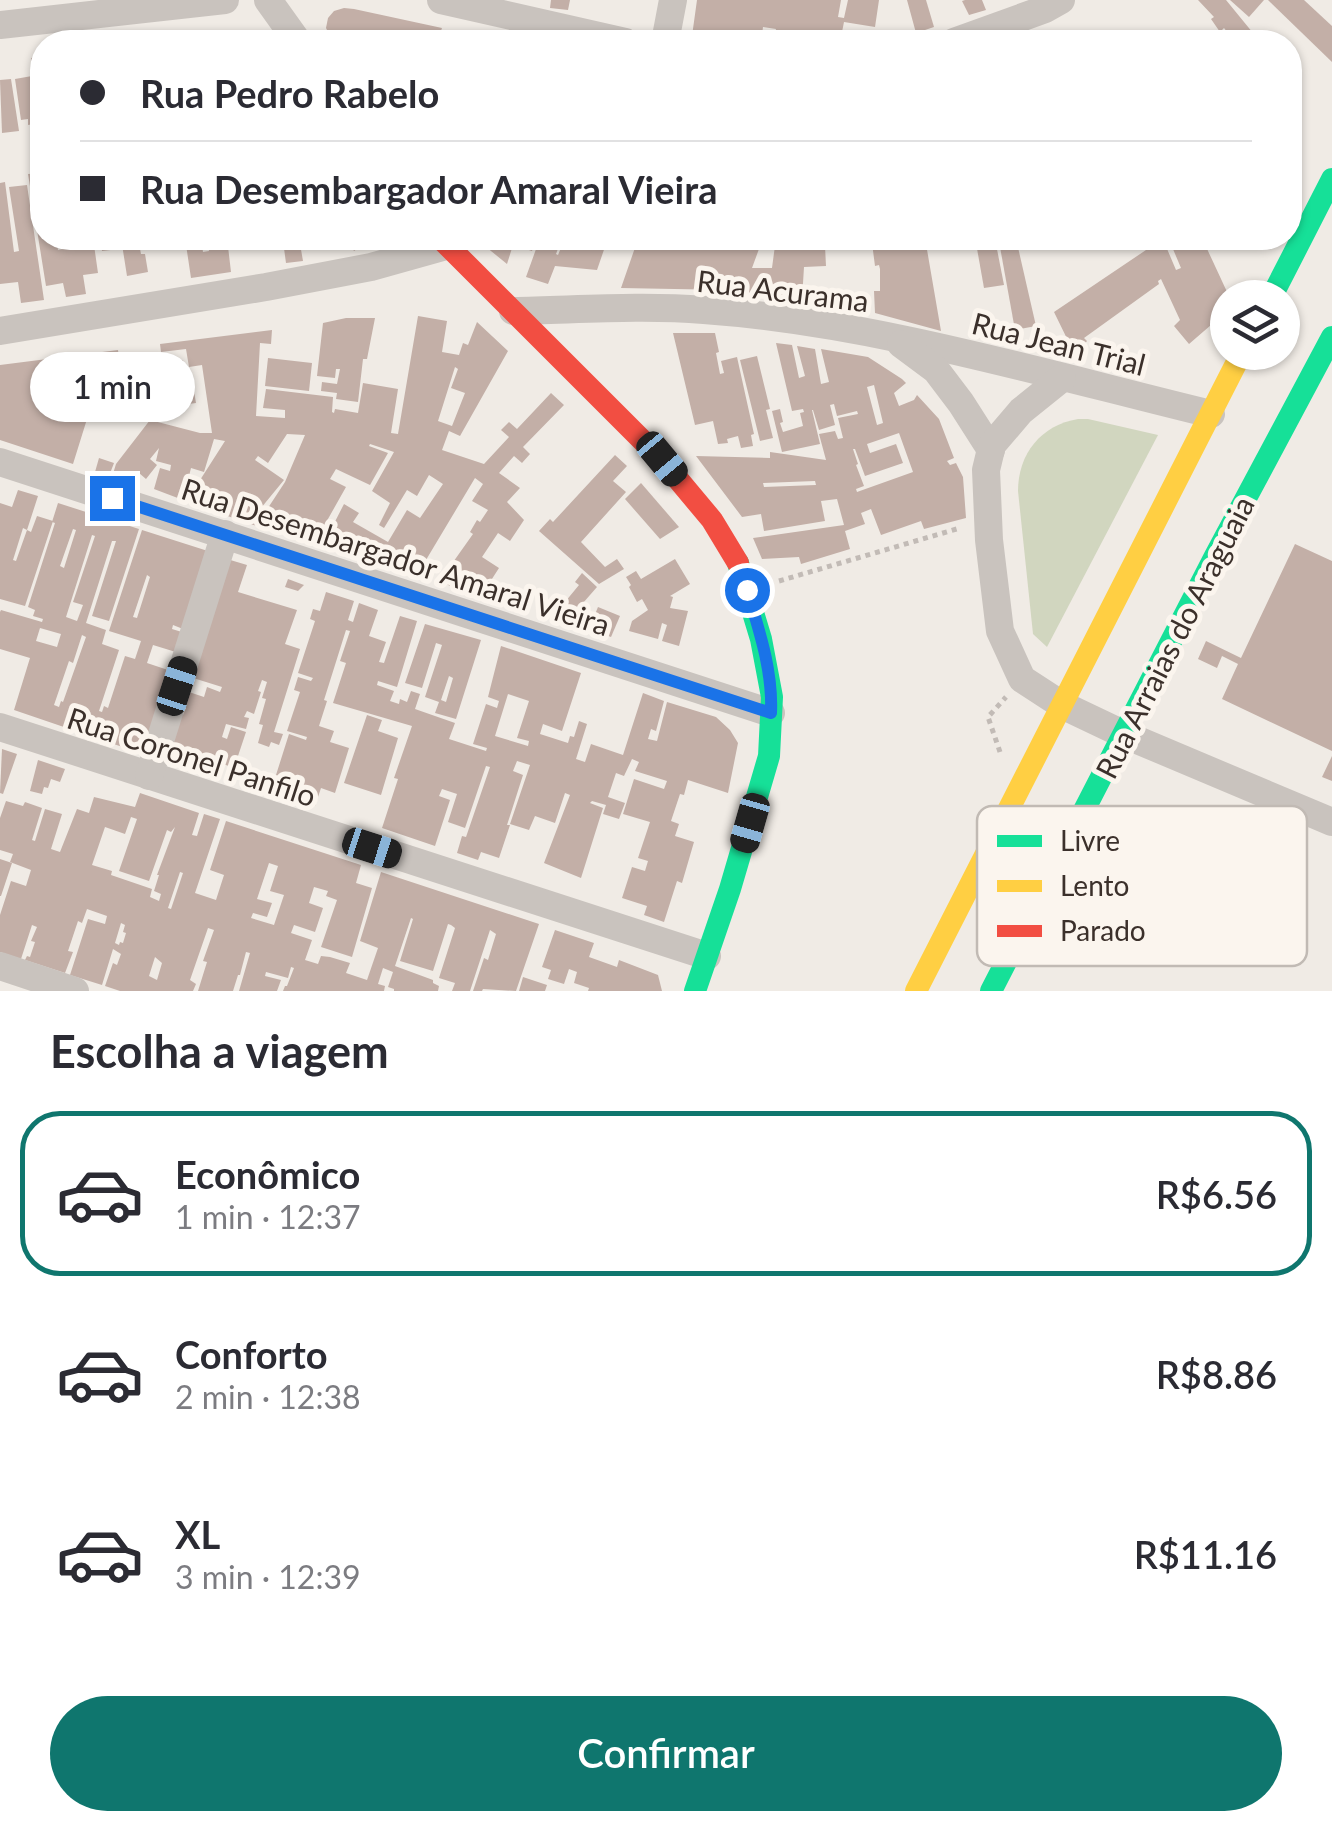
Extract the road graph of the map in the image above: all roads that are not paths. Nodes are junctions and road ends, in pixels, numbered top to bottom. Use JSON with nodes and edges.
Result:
{"nodes":[{"id":1,"x":226,"y":0,"type":"edge"},
{"id":2,"x":268,"y":0,"type":"edge"},
{"id":3,"x":440,"y":0,"type":"edge"},
{"id":4,"x":673,"y":0,"type":"edge"},
{"id":5,"x":1062,"y":0,"type":"edge"},
{"id":6,"x":16,"y":16,"type":"edge"},
{"id":7,"x":289,"y":30,"type":"edge"},
{"id":8,"x":572,"y":30,"type":"edge"},
{"id":9,"x":667,"y":30,"type":"edge"},
{"id":10,"x":986,"y":30,"type":"edge"},
{"id":11,"x":1332,"y":180,"type":"edge"},
{"id":12,"x":1302,"y":238,"type":"edge"},
{"id":13,"x":420,"y":250,"type":"edge"},
{"id":14,"x":451,"y":250,"type":"edge"},
{"id":15,"x":1296,"y":250,"type":"edge"},
{"id":16,"x":1280,"y":280,"type":"edge"},
{"id":17,"x":513,"y":312,"type":"junction"},
{"id":18,"x":0,"y":331,"type":"edge"},
{"id":19,"x":1332,"y":337,"type":"edge"},
{"id":20,"x":892,"y":338,"type":"junction"},
{"id":21,"x":1233,"y":370,"type":"edge"},
{"id":22,"x":1062,"y":378,"type":"junction"},
{"id":23,"x":1210,"y":414,"type":"junction"},
{"id":24,"x":991,"y":450,"type":"junction"},
{"id":25,"x":0,"y":462,"type":"edge"},
{"id":26,"x":225,"y":534,"type":"junction"},
{"id":27,"x":1062,"y":705,"type":"junction"},
{"id":28,"x":771,"y":713,"type":"junction"},
{"id":29,"x":0,"y":728,"type":"edge"},
{"id":30,"x":1123,"y":734,"type":"junction"},
{"id":31,"x":149,"y":776,"type":"junction"},
{"id":32,"x":1010,"y":806,"type":"edge"},
{"id":33,"x":1086,"y":806,"type":"edge"},
{"id":34,"x":1294,"y":806,"type":"edge"},
{"id":35,"x":1307,"y":811,"type":"edge"},
{"id":36,"x":1332,"y":822,"type":"edge"},
{"id":37,"x":977,"y":872,"type":"edge"},
{"id":38,"x":707,"y":956,"type":"junction"},
{"id":39,"x":0,"y":966,"type":"edge"},
{"id":40,"x":1004,"y":966,"type":"edge"},
{"id":41,"x":76,"y":991,"type":"edge"},
{"id":42,"x":695,"y":991,"type":"edge"},
{"id":43,"x":916,"y":991,"type":"edge"},
{"id":44,"x":991,"y":991,"type":"edge"}],
"edges":[{"from":1,"to":6,"type":"street"},
{"from":2,"to":7,"type":"street"},
{"from":3,"to":8,"type":"street"},
{"from":4,"to":9,"type":"street"},
{"from":5,"to":10,"type":"street"},
{"from":11,"to":12,"type":"main road"},
{"from":13,"to":18,"type":"street"},
{"from":14,"to":17,"type":"main road"},
{"from":15,"to":16,"type":"main road"},
{"from":17,"to":20,"type":"street","name":"Rua Acurama"},
{"from":17,"to":28,"type":"main road"},
{"from":19,"to":30,"type":"main road","name":"Rua Arraias do Araguaia"},
{"from":20,"to":22,"type":"street","name":"Rua Jean Trial"},
{"from":20,"to":24,"type":"street","name":"Rua Acurama"},
{"from":21,"to":23,"type":"main road"},
{"from":22,"to":23,"type":"street","name":"Rua Jean Trial"},
{"from":22,"to":24,"type":"street"},
{"from":23,"to":27,"type":"main road"},
{"from":24,"to":27,"type":"street"},
{"from":25,"to":26,"type":"street","name":"Rua Desembargador Amaral Vieira"},
{"from":26,"to":28,"type":"street","name":"Rua Desembargador Amaral Vieira"},
{"from":26,"to":31,"type":"street"},
{"from":27,"to":30,"type":"street"},
{"from":27,"to":32,"type":"main road"},
{"from":28,"to":38,"type":"main road"},
{"from":29,"to":31,"type":"street","name":"Rua Coronel Panfilo"},
{"from":30,"to":33,"type":"main road","name":"Rua Arraias do Araguaia"},
{"from":30,"to":34,"type":"street"},
{"from":31,"to":38,"type":"street","name":"Rua Coronel Panfilo"},
{"from":35,"to":36,"type":"street"},
{"from":37,"to":43,"type":"main road"},
{"from":38,"to":42,"type":"main road"},
{"from":39,"to":41,"type":"street"},
{"from":40,"to":44,"type":"main road","name":"Rua Arraias do Araguaia"}]}
